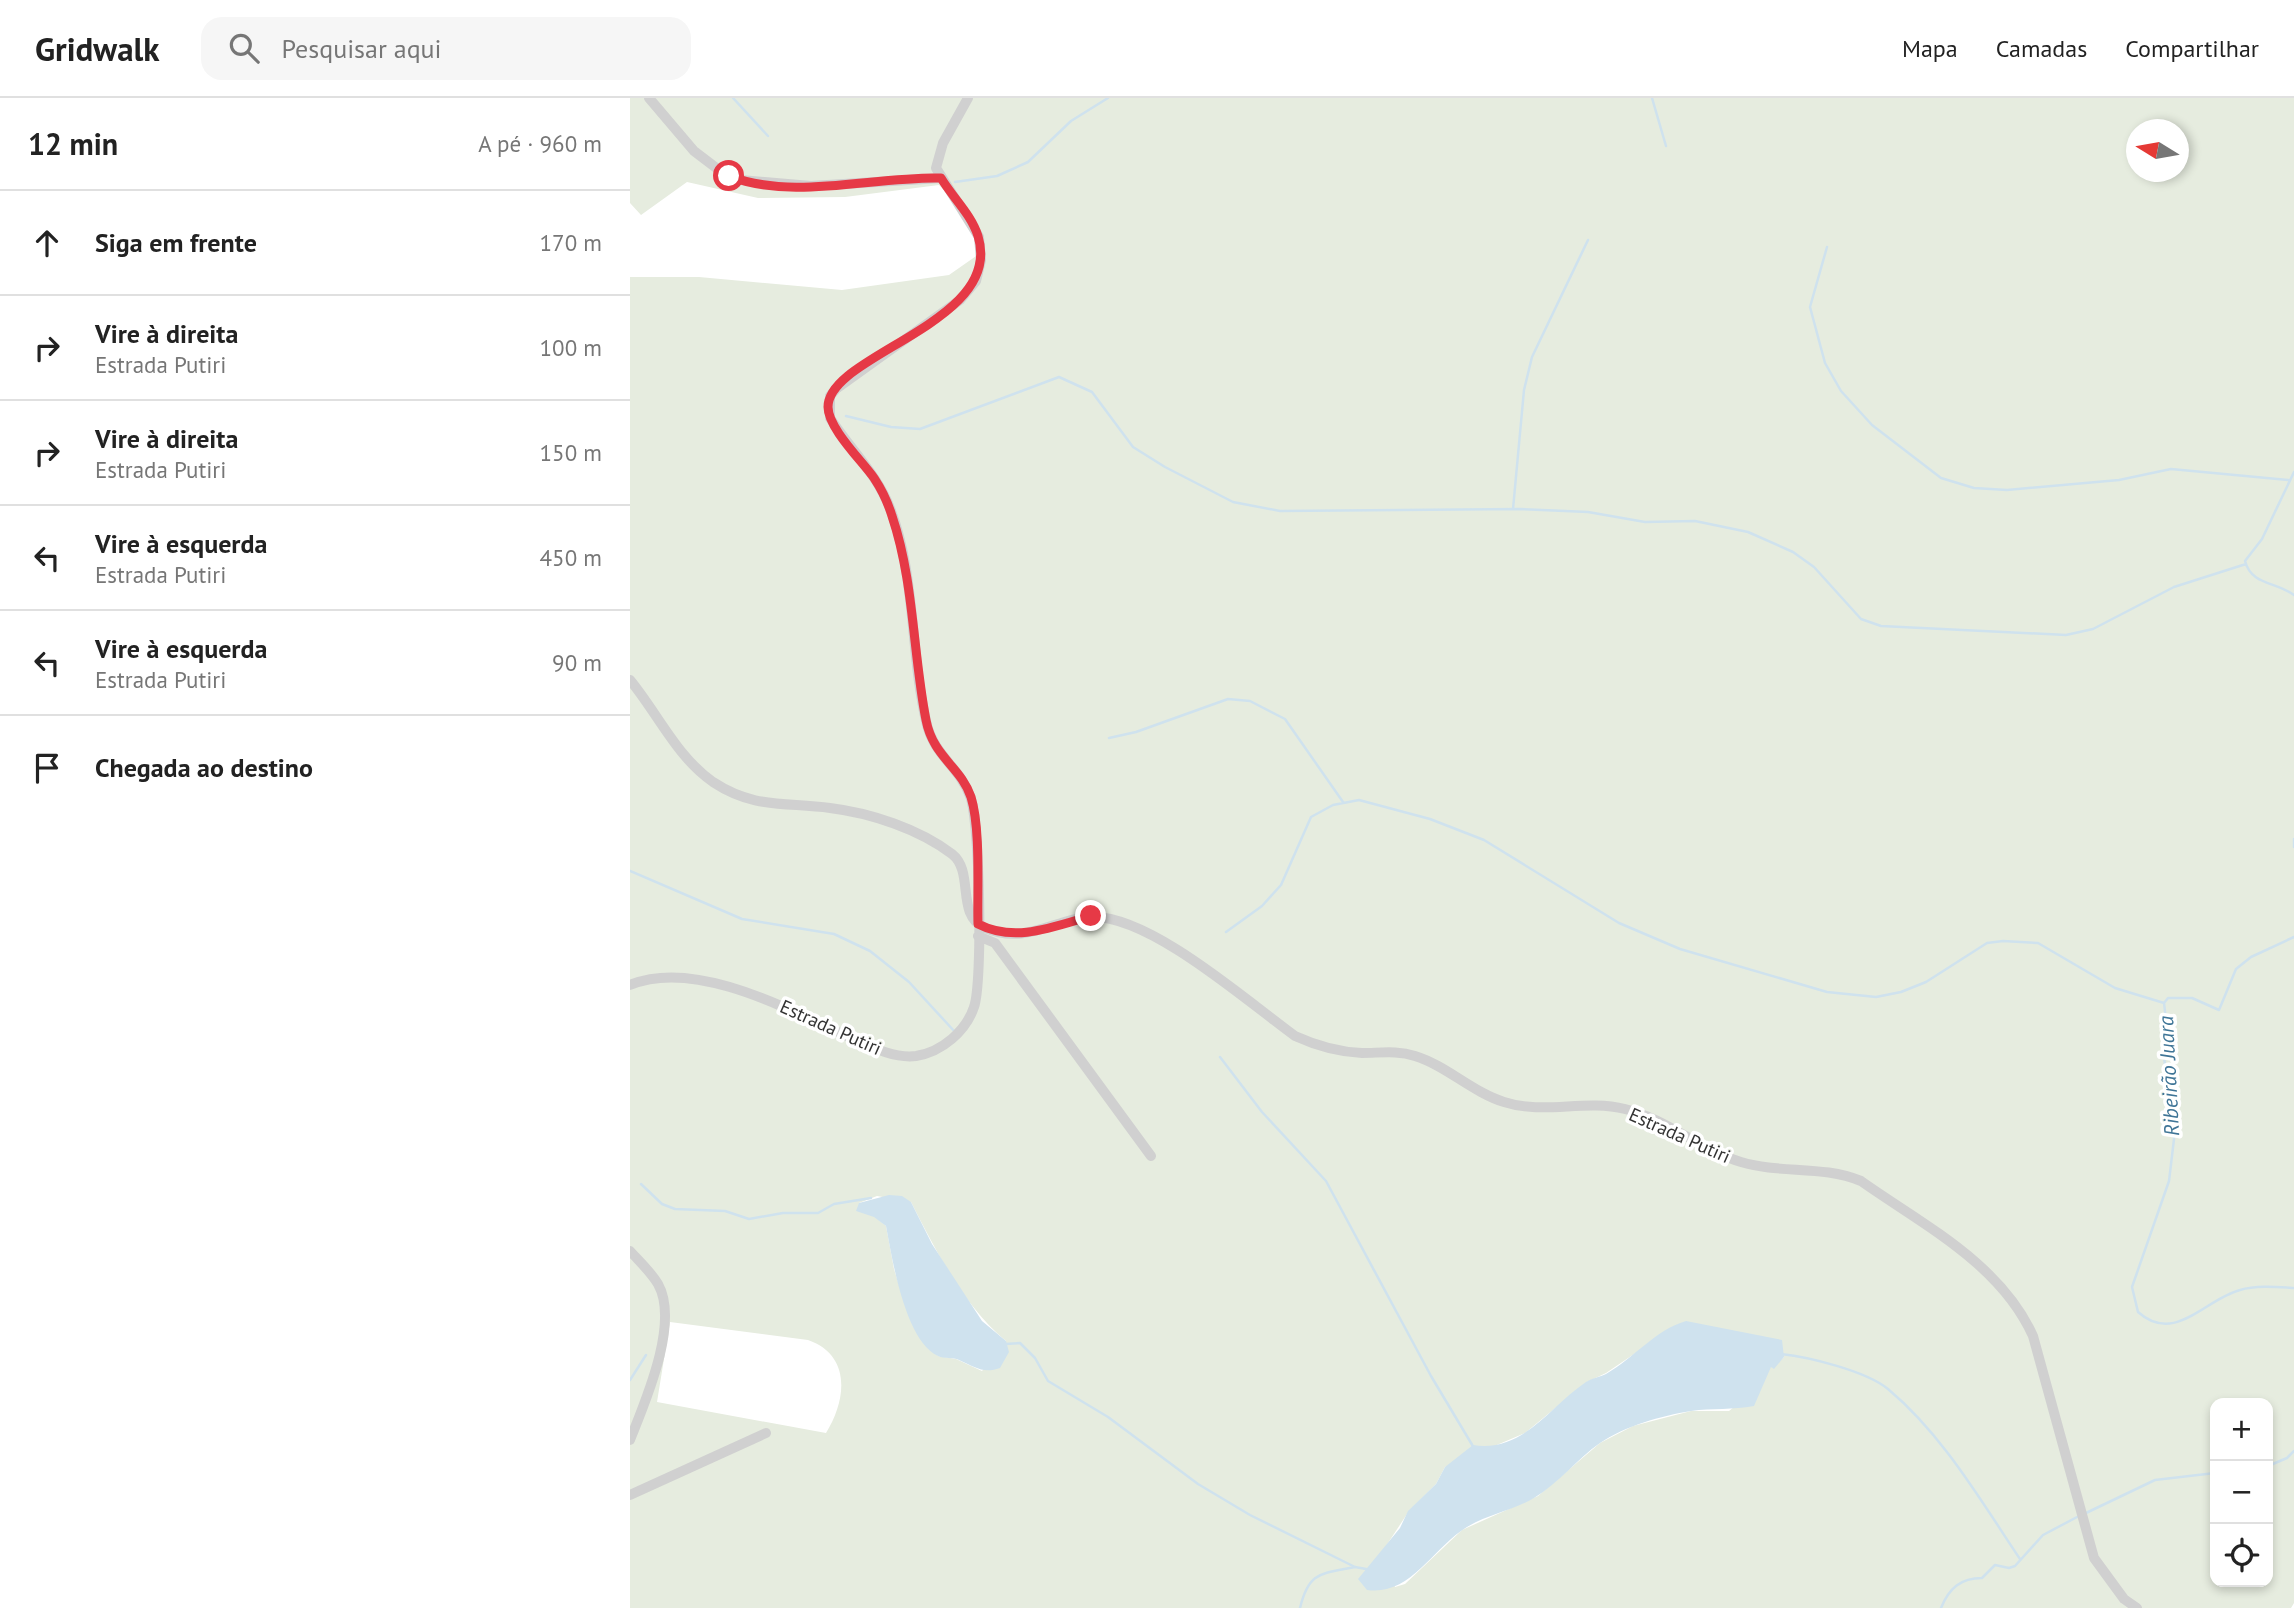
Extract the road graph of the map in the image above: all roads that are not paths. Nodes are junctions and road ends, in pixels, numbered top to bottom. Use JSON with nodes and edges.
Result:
{"nodes":[{"id":1,"x":649,"y":98,"type":"edge"},
{"id":2,"x":968,"y":98,"type":"edge"},
{"id":3,"x":941,"y":178,"type":"junction"},
{"id":4,"x":630,"y":680,"type":"edge"},
{"id":5,"x":978,"y":924,"type":"junction"},
{"id":6,"x":978,"y":936,"type":"junction"},
{"id":7,"x":630,"y":985,"type":"edge"},
{"id":8,"x":1151,"y":1156,"type":"dead end"},
{"id":9,"x":630,"y":1251,"type":"edge"},
{"id":10,"x":766,"y":1433,"type":"dead end"},
{"id":11,"x":630,"y":1440,"type":"edge"},
{"id":12,"x":630,"y":1494,"type":"edge"},
{"id":13,"x":2137,"y":1608,"type":"edge"}],
"edges":[{"from":1,"to":3,"type":"street"},
{"from":2,"to":3,"type":"street"},
{"from":3,"to":5,"type":"street","name":"Estrada Putiri"},
{"from":4,"to":5,"type":"street"},
{"from":5,"to":6,"type":"street","name":"Estrada Putiri"},
{"from":5,"to":13,"type":"street","name":"Estrada Putiri"},
{"from":6,"to":7,"type":"street","name":"Estrada Putiri"},
{"from":6,"to":8,"type":"street"},
{"from":9,"to":11,"type":"street"},
{"from":10,"to":12,"type":"street"}]}
